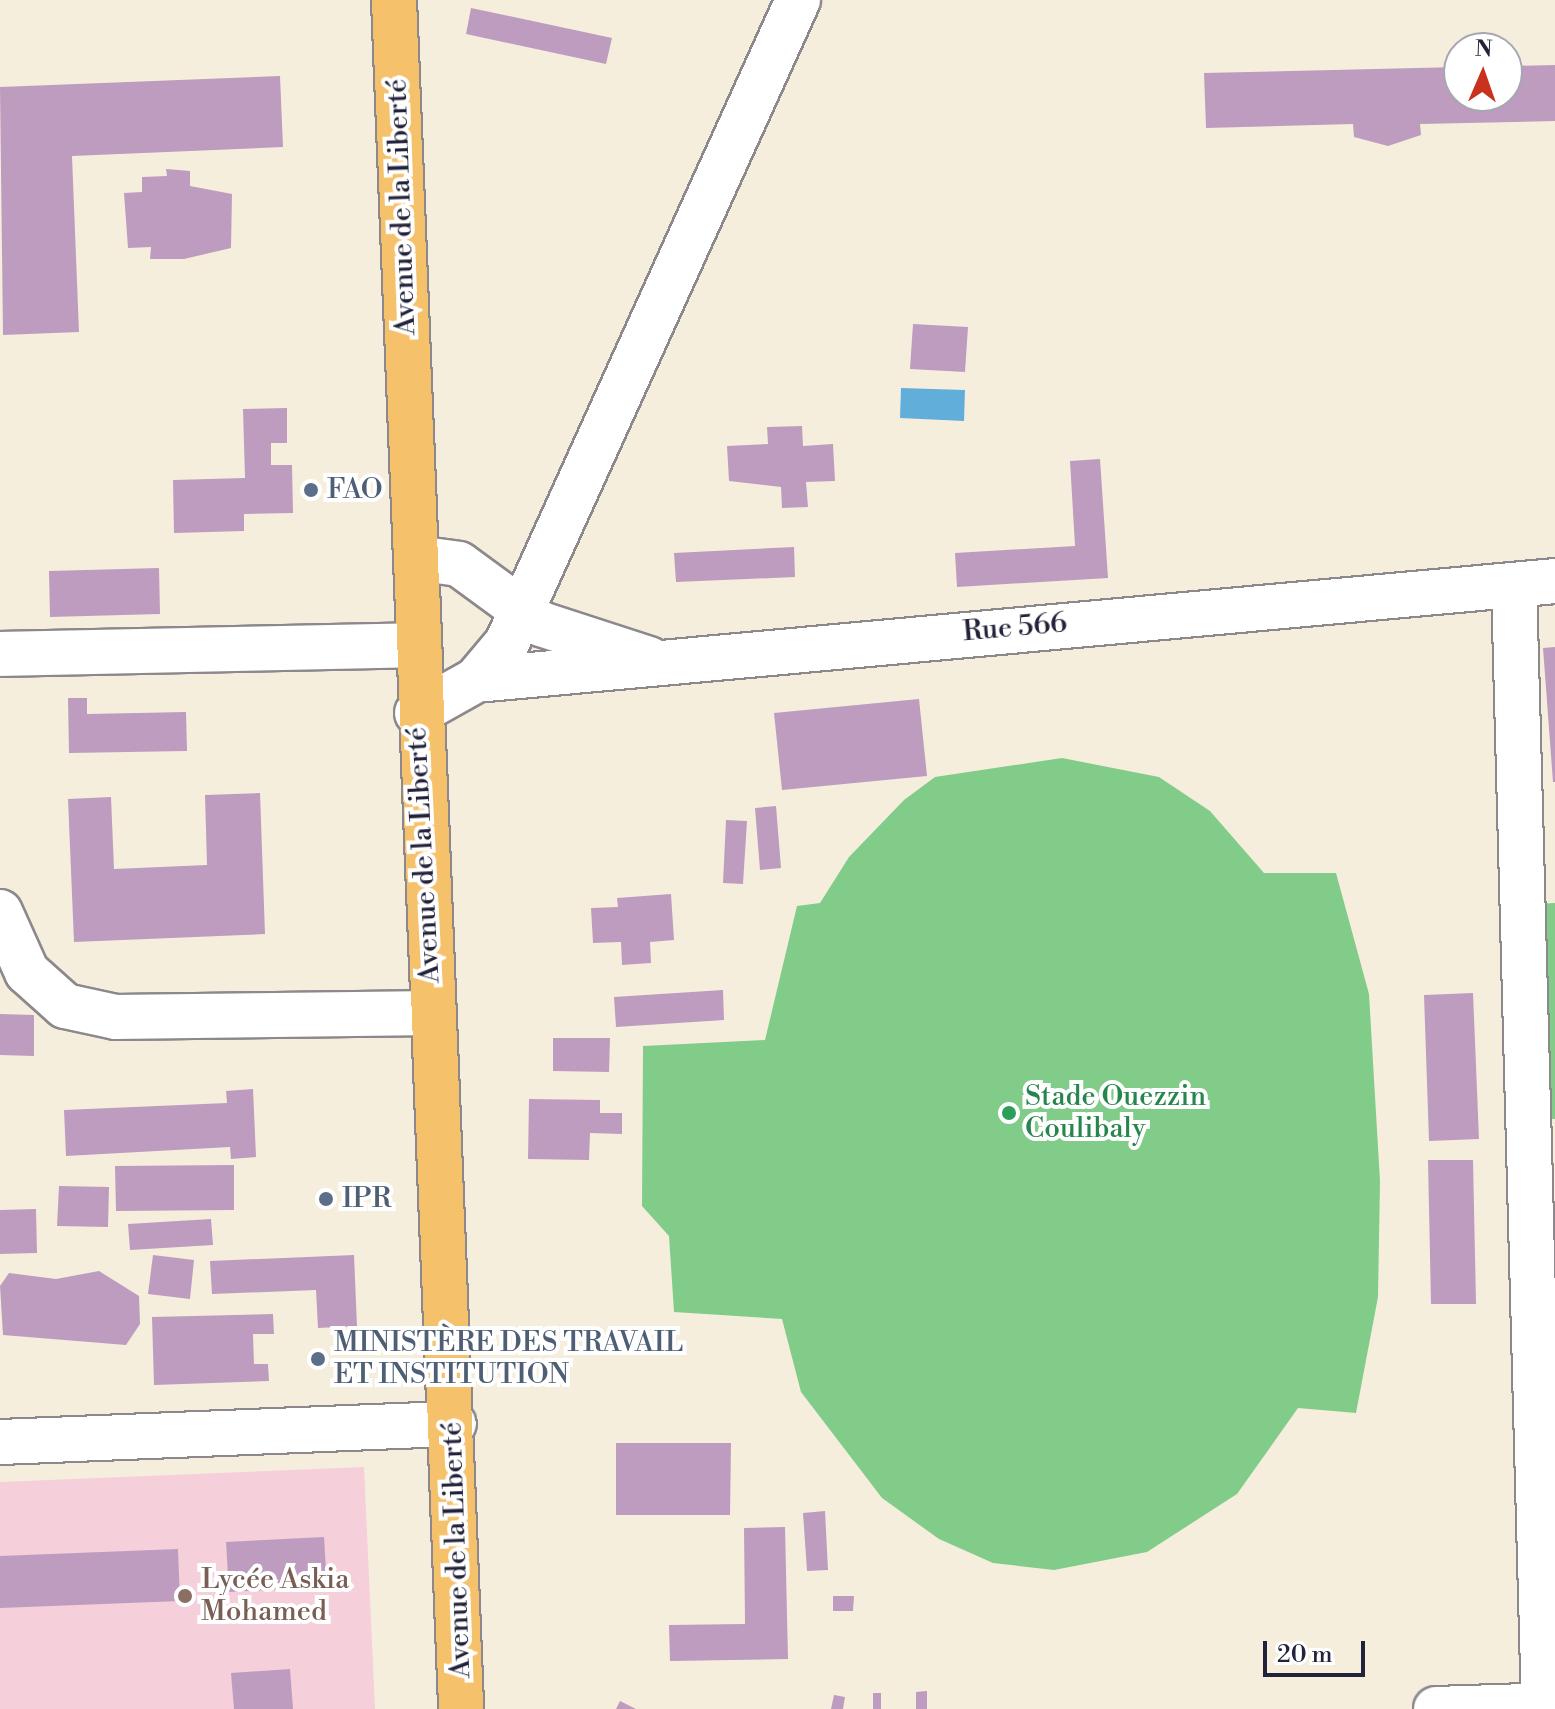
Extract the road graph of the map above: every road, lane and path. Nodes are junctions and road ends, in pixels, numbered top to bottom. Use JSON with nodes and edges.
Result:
{"nodes":[{"id":1,"x":394,"y":0,"type":"edge"},
{"id":2,"x":798,"y":0,"type":"edge"},
{"id":3,"x":416,"y":558,"type":"junction"},
{"id":4,"x":1534,"y":583,"type":"edge"},
{"id":5,"x":519,"y":609,"type":"junction"},
{"id":6,"x":415,"y":645,"type":"junction"},
{"id":7,"x":0,"y":654,"type":"edge"},
{"id":8,"x":651,"y":659,"type":"junction"},
{"id":9,"x":476,"y":680,"type":"junction"},
{"id":10,"x":417,"y":713,"type":"junction"},
{"id":11,"x":0,"y":912,"type":"edge"},
{"id":12,"x":433,"y":1013,"type":"junction"},
{"id":13,"x":454,"y":1424,"type":"junction"},
{"id":14,"x":0,"y":1442,"type":"edge"},
{"id":15,"x":1549,"y":1705,"type":"edge"},
{"id":16,"x":461,"y":1709,"type":"edge"},
{"id":17,"x":1436,"y":1709,"type":"edge"}],
"edges":[{"from":1,"to":3,"type":"main road","name":"Avenue de la Liberté"},
{"from":2,"to":5,"type":"street"},
{"from":3,"to":5,"type":"street"},
{"from":3,"to":6,"type":"main road","name":"Avenue de la Liberté"},
{"from":4,"to":8,"type":"street","name":"Rue 566"},
{"from":4,"to":15,"type":"street"},
{"from":5,"to":8,"type":"street"},
{"from":5,"to":9,"type":"street"},
{"from":6,"to":7,"type":"street"},
{"from":6,"to":10,"type":"main road","name":"Avenue de la Liberté"},
{"from":8,"to":9,"type":"street","name":"Rue 566"},
{"from":9,"to":10,"type":"street"},
{"from":10,"to":12,"type":"main road","name":"Avenue de la Liberté"},
{"from":11,"to":12,"type":"street"},
{"from":12,"to":13,"type":"main road","name":"Avenue de la Liberté"},
{"from":13,"to":14,"type":"street"},
{"from":13,"to":16,"type":"main road","name":"Avenue de la Liberté"},
{"from":15,"to":17,"type":"street"}]}
